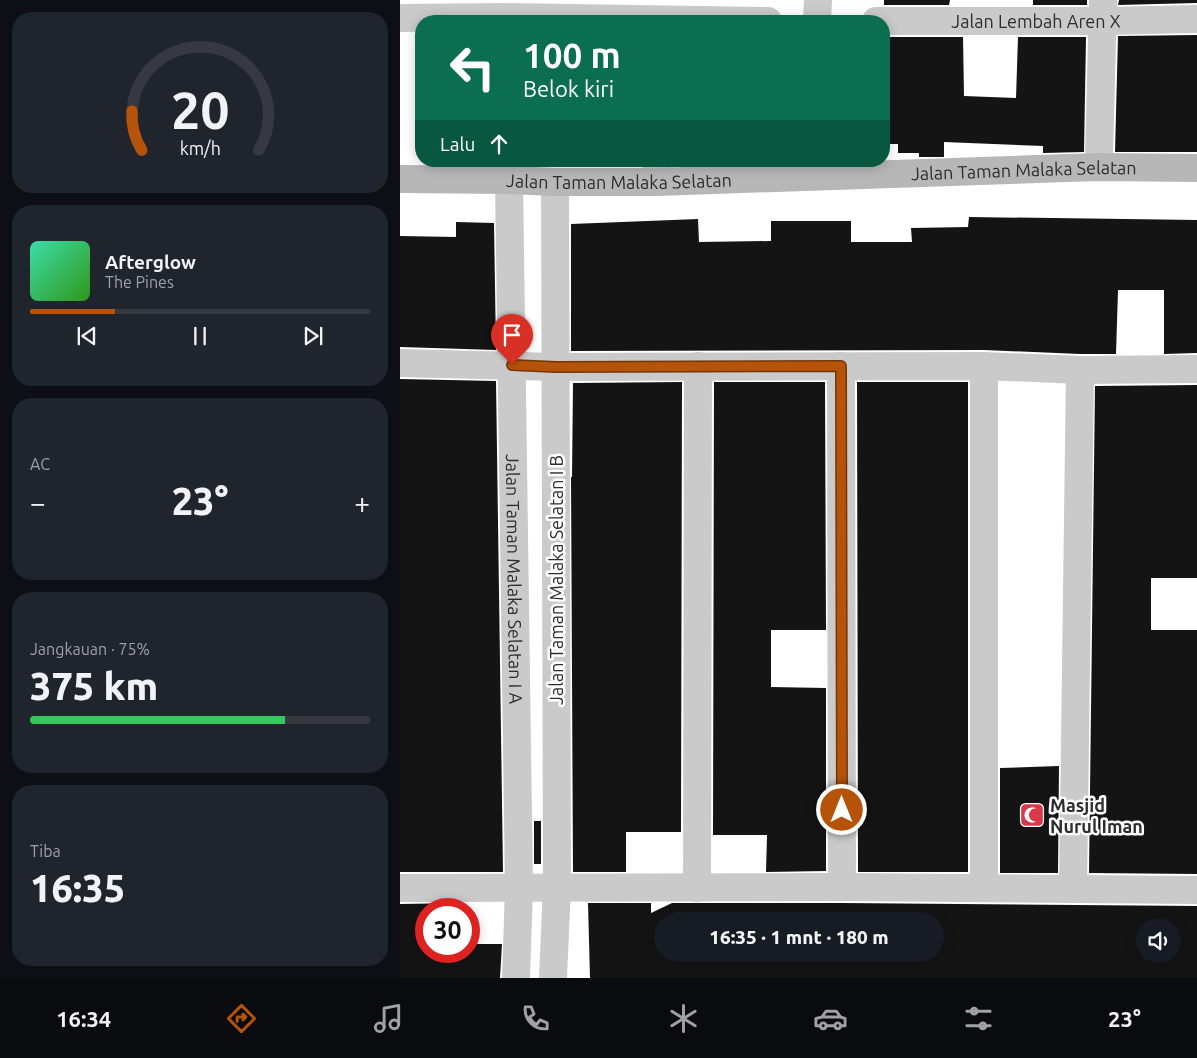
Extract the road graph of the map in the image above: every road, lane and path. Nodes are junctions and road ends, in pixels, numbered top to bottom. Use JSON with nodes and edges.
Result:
{"nodes":[{"id":1,"x":818,"y":0,"type":"edge"},
{"id":2,"x":501,"y":8,"type":"edge"},
{"id":3,"x":955,"y":10,"type":"edge"},
{"id":4,"x":1103,"y":10,"type":"edge"},
{"id":5,"x":660,"y":14,"type":"edge"},
{"id":6,"x":430,"y":15,"type":"edge"},
{"id":7,"x":675,"y":15,"type":"edge"},
{"id":8,"x":817,"y":15,"type":"edge"},
{"id":9,"x":415,"y":17,"type":"edge"},
{"id":10,"x":400,"y":18,"type":"edge"},
{"id":11,"x":890,"y":19,"type":"edge"},
{"id":12,"x":1197,"y":19,"type":"edge"},
{"id":13,"x":1097,"y":167,"type":"junction"},
{"id":14,"x":1197,"y":168,"type":"edge"},
{"id":15,"x":657,"y":172,"type":"edge"},
{"id":16,"x":400,"y":179,"type":"edge"},
{"id":17,"x":509,"y":180,"type":"junction"},
{"id":18,"x":556,"y":182,"type":"junction"},
{"id":19,"x":400,"y":363,"type":"edge"},
{"id":20,"x":512,"y":365,"type":"junction"},
{"id":21,"x":698,"y":366,"type":"junction"},
{"id":22,"x":841,"y":366,"type":"junction"},
{"id":23,"x":984,"y":366,"type":"junction"},
{"id":24,"x":556,"y":367,"type":"junction"},
{"id":25,"x":1197,"y":369,"type":"edge"},
{"id":26,"x":1080,"y":370,"type":"junction"},
{"id":27,"x":556,"y":517,"type":"junction"},
{"id":28,"x":514,"y":518,"type":"junction"},
{"id":29,"x":557,"y":887,"type":"junction"},
{"id":30,"x":842,"y":887,"type":"junction"},
{"id":31,"x":400,"y":888,"type":"edge"},
{"id":32,"x":519,"y":888,"type":"junction"},
{"id":33,"x":697,"y":888,"type":"junction"},
{"id":34,"x":984,"y":888,"type":"junction"},
{"id":35,"x":1073,"y":889,"type":"junction"},
{"id":36,"x":1197,"y":890,"type":"edge"},
{"id":37,"x":516,"y":978,"type":"edge"},
{"id":38,"x":553,"y":978,"type":"edge"}],
"edges":[{"from":1,"to":8,"type":"street"},
{"from":2,"to":5,"type":"street"},
{"from":2,"to":6,"type":"street"},
{"from":3,"to":4,"type":"street","name":"Jalan Lembah Aren X"},
{"from":3,"to":11,"type":"street","name":"Jalan Lembah Aren X"},
{"from":4,"to":12,"type":"street","name":"Jalan Lembah Aren X"},
{"from":4,"to":13,"type":"street"},
{"from":5,"to":7,"type":"street"},
{"from":9,"to":10,"type":"street"},
{"from":13,"to":14,"type":"street","name":"Jalan Taman Malaka Selatan"},
{"from":13,"to":15,"type":"street","name":"Jalan Taman Malaka Selatan"},
{"from":15,"to":18,"type":"street","name":"Jalan Taman Malaka Selatan"},
{"from":16,"to":17,"type":"street","name":"Jalan Taman Malaka Selatan"},
{"from":17,"to":18,"type":"street","name":"Jalan Taman Malaka Selatan"},
{"from":17,"to":20,"type":"street","name":"Jalan Taman Malaka Selatan I A"},
{"from":18,"to":24,"type":"street","name":"Jalan Taman Malaka Selatan I B"},
{"from":19,"to":20,"type":"street"},
{"from":20,"to":24,"type":"street"},
{"from":20,"to":28,"type":"street","name":"Jalan Taman Malaka Selatan I A"},
{"from":21,"to":22,"type":"street"},
{"from":21,"to":24,"type":"street"},
{"from":21,"to":33,"type":"street"},
{"from":22,"to":23,"type":"street"},
{"from":22,"to":30,"type":"street"},
{"from":23,"to":26,"type":"street"},
{"from":23,"to":34,"type":"street"},
{"from":24,"to":27,"type":"street","name":"Jalan Taman Malaka Selatan I B"},
{"from":25,"to":26,"type":"street"},
{"from":26,"to":35,"type":"street"},
{"from":27,"to":28,"type":"street"},
{"from":27,"to":29,"type":"street","name":"Jalan Taman Malaka Selatan I B"},
{"from":28,"to":32,"type":"street","name":"Jalan Taman Malaka Selatan I A"},
{"from":29,"to":32,"type":"street"},
{"from":29,"to":33,"type":"street"},
{"from":29,"to":38,"type":"street","name":"Jalan Taman Malaka Selatan I B"},
{"from":30,"to":33,"type":"street"},
{"from":30,"to":34,"type":"street"},
{"from":31,"to":32,"type":"street"},
{"from":32,"to":37,"type":"street","name":"Jalan Taman Malaka Selatan I A"},
{"from":34,"to":35,"type":"street"},
{"from":35,"to":36,"type":"street"}]}
